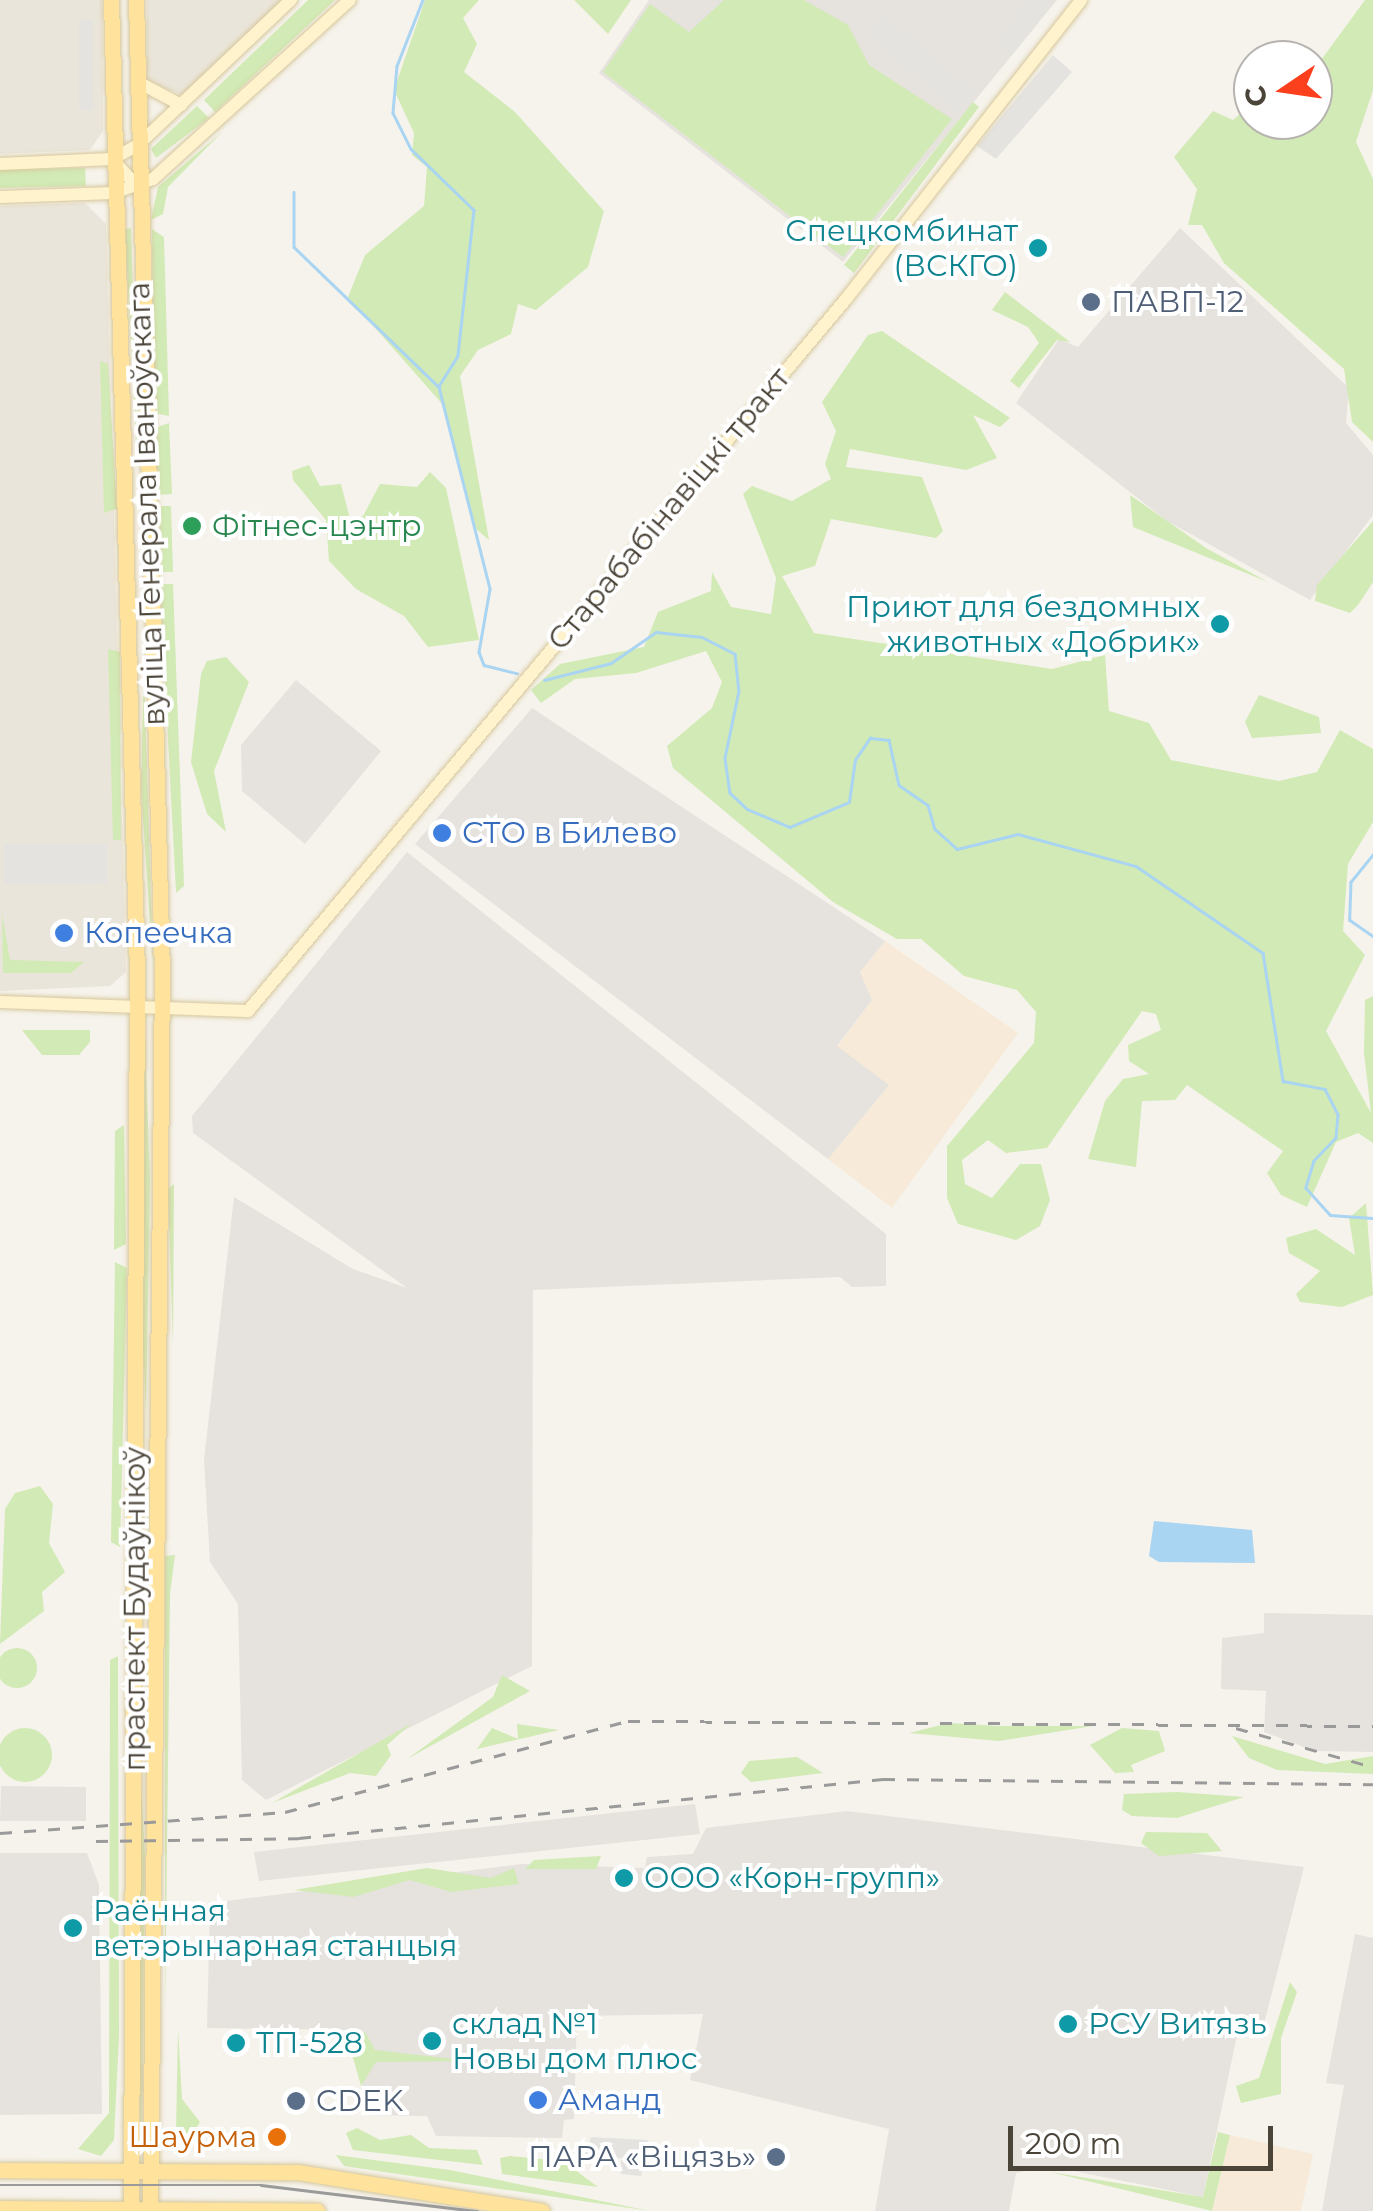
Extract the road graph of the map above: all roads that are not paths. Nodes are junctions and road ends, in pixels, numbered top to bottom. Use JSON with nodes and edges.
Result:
{"nodes":[{"id":1,"x":111,"y":0,"type":"edge"},
{"id":2,"x":136,"y":0,"type":"edge"},
{"id":3,"x":291,"y":0,"type":"edge"},
{"id":4,"x":350,"y":0,"type":"edge"},
{"id":5,"x":1081,"y":0,"type":"edge"},
{"id":6,"x":138,"y":82,"type":"junction"},
{"id":7,"x":181,"y":105,"type":"junction"},
{"id":8,"x":138,"y":145,"type":"junction"},
{"id":9,"x":112,"y":159,"type":"junction"},
{"id":10,"x":0,"y":164,"type":"edge"},
{"id":11,"x":138,"y":187,"type":"junction"},
{"id":12,"x":114,"y":193,"type":"junction"},
{"id":13,"x":0,"y":197,"type":"edge"},
{"id":14,"x":122,"y":458,"type":"junction"},
{"id":15,"x":146,"y":458,"type":"junction"},
{"id":16,"x":147,"y":481,"type":"junction"},
{"id":17,"x":123,"y":482,"type":"junction"},
{"id":18,"x":0,"y":1002,"type":"edge"},
{"id":19,"x":136,"y":1006,"type":"junction"},
{"id":20,"x":162,"y":1008,"type":"junction"},
{"id":21,"x":137,"y":1406,"type":"junction"},
{"id":22,"x":162,"y":1406,"type":"junction"},
{"id":23,"x":161,"y":1442,"type":"junction"},
{"id":24,"x":136,"y":1443,"type":"junction"},
{"id":25,"x":134,"y":1729,"type":"junction"},
{"id":26,"x":158,"y":1730,"type":"junction"},
{"id":27,"x":157,"y":1762,"type":"junction"},
{"id":28,"x":134,"y":1763,"type":"junction"},
{"id":29,"x":150,"y":2138,"type":"junction"},
{"id":30,"x":131,"y":2140,"type":"junction"},
{"id":31,"x":81,"y":2168,"type":"junction"},
{"id":32,"x":130,"y":2168,"type":"junction"},
{"id":33,"x":150,"y":2169,"type":"junction"},
{"id":34,"x":178,"y":2169,"type":"junction"},
{"id":35,"x":0,"y":2170,"type":"edge"},
{"id":36,"x":0,"y":2208,"type":"edge"},
{"id":37,"x":89,"y":2209,"type":"edge"},
{"id":38,"x":131,"y":2209,"type":"edge"},
{"id":39,"x":150,"y":2209,"type":"edge"},
{"id":40,"x":180,"y":2209,"type":"edge"},
{"id":41,"x":318,"y":2211,"type":"edge"},
{"id":42,"x":542,"y":2211,"type":"edge"}],
"edges":[{"from":1,"to":9,"type":"main road","name":"вуліца Генерала Іваноўскага"},
{"from":2,"to":6,"type":"main road","name":"вуліца Генерала Іваноўскага"},
{"from":3,"to":7,"type":"street"},
{"from":4,"to":11,"type":"street"},
{"from":5,"to":20,"type":"street","name":"Старабабінавіцкі тракт"},
{"from":6,"to":7,"type":"street"},
{"from":6,"to":8,"type":"main road","name":"вуліца Генерала Іваноўскага"},
{"from":7,"to":8,"type":"street"},
{"from":8,"to":9,"type":"street"},
{"from":8,"to":11,"type":"main road","name":"вуліца Генерала Іваноўскага"},
{"from":9,"to":10,"type":"street"},
{"from":9,"to":11,"type":"street"},
{"from":9,"to":12,"type":"main road","name":"вуліца Генерала Іваноўскага"},
{"from":11,"to":12,"type":"street"},
{"from":11,"to":15,"type":"main road","name":"вуліца Генерала Іваноўскага"},
{"from":12,"to":13,"type":"street"},
{"from":12,"to":14,"type":"main road","name":"вуліца Генерала Іваноўскага"},
{"from":14,"to":15,"type":"main road"},
{"from":14,"to":17,"type":"main road","name":"вуліца Генерала Іваноўскага"},
{"from":15,"to":16,"type":"main road","name":"вуліца Генерала Іваноўскага"},
{"from":16,"to":17,"type":"main road"},
{"from":16,"to":20,"type":"main road","name":"вуліца Генерала Іваноўскага"},
{"from":17,"to":19,"type":"main road","name":"вуліца Генерала Іваноўскага"},
{"from":18,"to":19,"type":"street"},
{"from":19,"to":20,"type":"street"},
{"from":19,"to":21,"type":"main road","name":"праспект Будаўнікоў"},
{"from":20,"to":22,"type":"main road","name":"праспект Будаўнікоў"},
{"from":21,"to":22,"type":"main road"},
{"from":21,"to":24,"type":"main road","name":"праспект Будаўнікоў"},
{"from":22,"to":23,"type":"main road","name":"праспект Будаўнікоў"},
{"from":23,"to":24,"type":"main road"},
{"from":23,"to":26,"type":"main road","name":"праспект Будаўнікоў"},
{"from":24,"to":25,"type":"main road","name":"праспект Будаўнікоў"},
{"from":25,"to":26,"type":"main road"},
{"from":25,"to":28,"type":"main road","name":"праспект Будаўнікоў"},
{"from":26,"to":27,"type":"main road","name":"праспект Будаўнікоў"},
{"from":27,"to":28,"type":"main road"},
{"from":27,"to":29,"type":"main road","name":"праспект Будаўнікоў"},
{"from":28,"to":30,"type":"main road","name":"праспект Будаўнікоў"},
{"from":29,"to":33,"type":"main road","name":"праспект Будаўнікоў"},
{"from":29,"to":34,"type":"main road"},
{"from":30,"to":31,"type":"main road"},
{"from":30,"to":32,"type":"main road","name":"праспект Будаўнікоў"},
{"from":31,"to":32,"type":"main road"},
{"from":31,"to":35,"type":"main road"},
{"from":32,"to":33,"type":"main road"},
{"from":32,"to":38,"type":"main road","name":"праспект Будаўнікоў"},
{"from":33,"to":34,"type":"main road"},
{"from":33,"to":39,"type":"main road","name":"праспект Будаўнікоў"},
{"from":34,"to":42,"type":"main road"},
{"from":36,"to":37,"type":"main road"},
{"from":37,"to":38,"type":"main road"},
{"from":38,"to":39,"type":"main road"},
{"from":39,"to":40,"type":"main road"},
{"from":40,"to":41,"type":"main road"}]}
